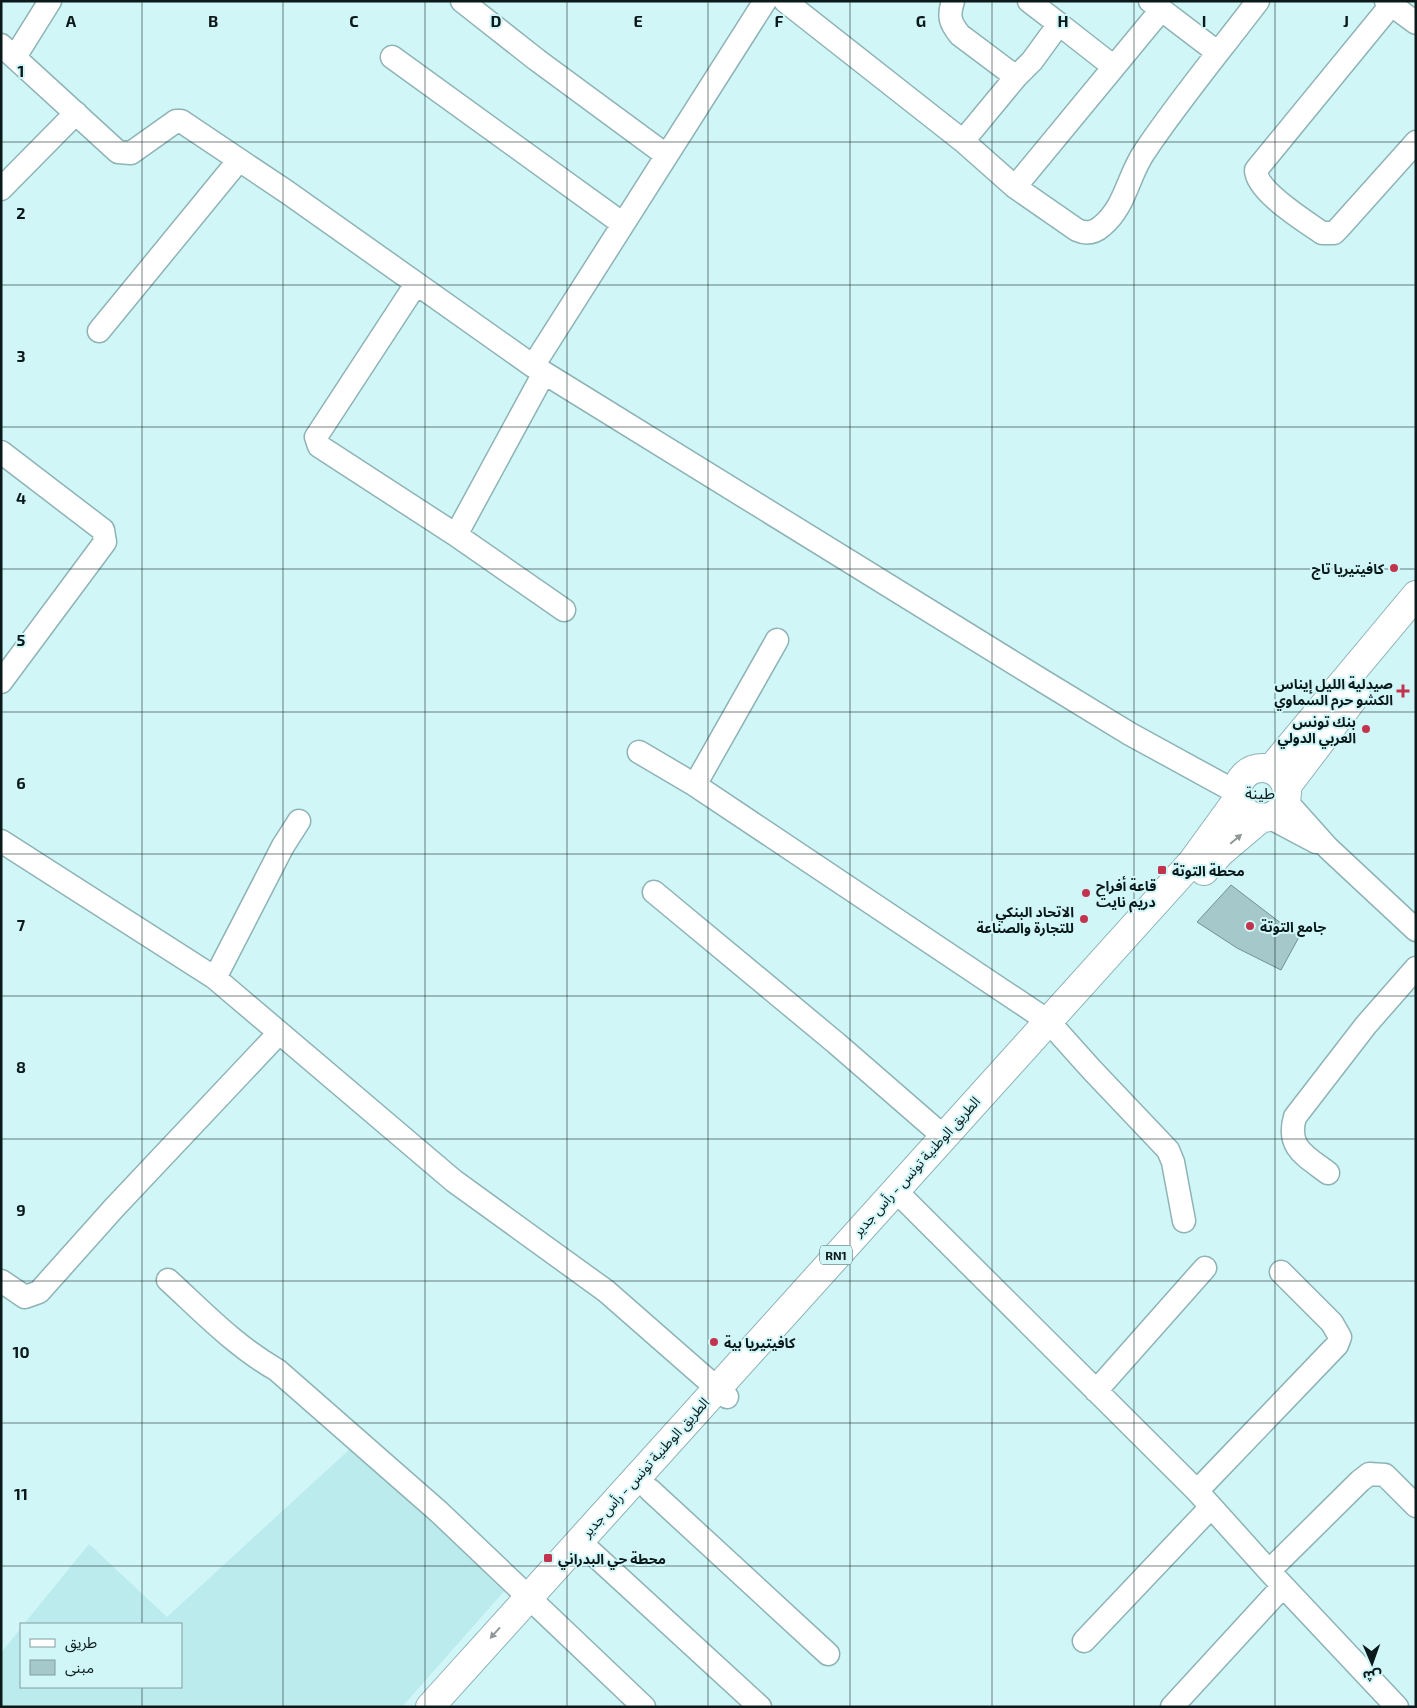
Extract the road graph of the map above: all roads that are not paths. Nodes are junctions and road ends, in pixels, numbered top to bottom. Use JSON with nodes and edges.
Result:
{"nodes":[{"id":1,"x":50,"y":1,"type":"edge"},
{"id":2,"x":462,"y":1,"type":"edge"},
{"id":3,"x":765,"y":1,"type":"edge"},
{"id":4,"x":785,"y":1,"type":"edge"},
{"id":5,"x":953,"y":1,"type":"edge"},
{"id":6,"x":1029,"y":1,"type":"edge"},
{"id":7,"x":1258,"y":1,"type":"edge"},
{"id":8,"x":1389,"y":3,"type":"edge"},
{"id":9,"x":1156,"y":6,"type":"edge"},
{"id":10,"x":1416,"y":23,"type":"edge"},
{"id":11,"x":1059,"y":24,"type":"junction"},
{"id":12,"x":8,"y":51,"type":"edge"},
{"id":13,"x":1217,"y":52,"type":"junction"},
{"id":14,"x":392,"y":57,"type":"dead end"},
{"id":15,"x":1114,"y":67,"type":"junction"},
{"id":16,"x":1016,"y":77,"type":"junction"},
{"id":17,"x":76,"y":113,"type":"junction"},
{"id":18,"x":963,"y":141,"type":"junction"},
{"id":19,"x":1416,"y":142,"type":"edge"},
{"id":20,"x":666,"y":155,"type":"junction"},
{"id":21,"x":239,"y":160,"type":"junction"},
{"id":22,"x":1015,"y":187,"type":"junction"},
{"id":23,"x":1,"y":190,"type":"edge"},
{"id":24,"x":622,"y":224,"type":"junction"},
{"id":25,"x":416,"y":284,"type":"junction"},
{"id":26,"x":99,"y":331,"type":"dead end"},
{"id":27,"x":538,"y":370,"type":"junction"},
{"id":28,"x":1,"y":452,"type":"edge"},
{"id":29,"x":456,"y":535,"type":"junction"},
{"id":30,"x":1416,"y":595,"type":"edge"},
{"id":31,"x":564,"y":610,"type":"dead end"},
{"id":32,"x":1416,"y":622,"type":"edge"},
{"id":33,"x":777,"y":640,"type":"dead end"},
{"id":34,"x":1,"y":682,"type":"edge"},
{"id":35,"x":639,"y":752,"type":"dead end"},
{"id":36,"x":695,"y":785,"type":"junction"},
{"id":37,"x":1237,"y":796,"type":"junction"},
{"id":38,"x":1275,"y":798,"type":"junction"},
{"id":39,"x":299,"y":821,"type":"dead end"},
{"id":40,"x":1,"y":841,"type":"edge"},
{"id":41,"x":654,"y":892,"type":"dead end"},
{"id":42,"x":1416,"y":930,"type":"edge"},
{"id":43,"x":1416,"y":968,"type":"edge"},
{"id":44,"x":215,"y":978,"type":"junction"},
{"id":45,"x":1053,"y":1026,"type":"junction"},
{"id":46,"x":279,"y":1033,"type":"junction"},
{"id":47,"x":943,"y":1136,"type":"junction"},
{"id":48,"x":1328,"y":1173,"type":"dead end"},
{"id":49,"x":900,"y":1195,"type":"junction"},
{"id":50,"x":1184,"y":1221,"type":"dead end"},
{"id":51,"x":1205,"y":1268,"type":"dead end"},
{"id":52,"x":1281,"y":1272,"type":"dead end"},
{"id":53,"x":168,"y":1280,"type":"dead end"},
{"id":54,"x":1,"y":1281,"type":"edge"},
{"id":55,"x":1096,"y":1392,"type":"junction"},
{"id":56,"x":722,"y":1393,"type":"junction"},
{"id":57,"x":650,"y":1490,"type":"junction"},
{"id":58,"x":1204,"y":1499,"type":"junction"},
{"id":59,"x":1416,"y":1506,"type":"edge"},
{"id":60,"x":590,"y":1551,"type":"junction"},
{"id":61,"x":1276,"y":1579,"type":"junction"},
{"id":62,"x":534,"y":1602,"type":"junction"},
{"id":63,"x":1084,"y":1641,"type":"dead end"},
{"id":64,"x":828,"y":1654,"type":"dead end"},
{"id":65,"x":475,"y":1668,"type":"junction"},
{"id":66,"x":638,"y":1705,"type":"edge"},
{"id":67,"x":754,"y":1705,"type":"edge"},
{"id":68,"x":430,"y":1707,"type":"edge"},
{"id":69,"x":454,"y":1707,"type":"edge"},
{"id":70,"x":1172,"y":1707,"type":"edge"},
{"id":71,"x":1397,"y":1707,"type":"edge"}],
"edges":[{"from":1,"to":12,"type":"street"},
{"from":2,"to":20,"type":"street"},
{"from":3,"to":20,"type":"street"},
{"from":4,"to":18,"type":"street"},
{"from":5,"to":16,"type":"street"},
{"from":6,"to":11,"type":"street"},
{"from":7,"to":13,"type":"street"},
{"from":8,"to":10,"type":"street"},
{"from":8,"to":19,"type":"street"},
{"from":9,"to":13,"type":"street"},
{"from":9,"to":15,"type":"street"},
{"from":11,"to":15,"type":"street"},
{"from":11,"to":16,"type":"street"},
{"from":12,"to":17,"type":"street"},
{"from":13,"to":22,"type":"street"},
{"from":14,"to":24,"type":"street"},
{"from":15,"to":22,"type":"street"},
{"from":16,"to":18,"type":"street"},
{"from":17,"to":21,"type":"street"},
{"from":17,"to":23,"type":"street"},
{"from":18,"to":22,"type":"street"},
{"from":20,"to":24,"type":"street"},
{"from":21,"to":25,"type":"street"},
{"from":21,"to":26,"type":"street"},
{"from":24,"to":27,"type":"street"},
{"from":25,"to":27,"type":"street"},
{"from":25,"to":29,"type":"street"},
{"from":27,"to":29,"type":"street"},
{"from":27,"to":37,"type":"street"},
{"from":28,"to":34,"type":"street"},
{"from":29,"to":31,"type":"street"},
{"from":30,"to":38,"type":"highway","name":"الطريق الوطنية تونس - رأس جدير","number":"RN1"},
{"from":32,"to":38,"type":"highway","name":"الطريق الوطنية تونس - رأس جدير","number":"RN1"},
{"from":33,"to":36,"type":"street"},
{"from":35,"to":36,"type":"street"},
{"from":36,"to":45,"type":"street"},
{"from":37,"to":38,"type":"highway"},
{"from":37,"to":38,"type":"highway","number":"RN1"},
{"from":37,"to":45,"type":"highway","name":"الطريق الوطنية تونس - رأس جدير","number":"RN1"},
{"from":38,"to":42,"type":"street"},
{"from":45,"to":38,"type":"highway","name":"الطريق الوطنية تونس - رأس جدير","number":"RN1","one_way":true},
{"from":39,"to":44,"type":"street"},
{"from":40,"to":44,"type":"street"},
{"from":41,"to":47,"type":"street"},
{"from":43,"to":48,"type":"street"},
{"from":44,"to":46,"type":"street"},
{"from":45,"to":47,"type":"highway","name":"الطريق الوطنية تونس - رأس جدير","number":"RN1"},
{"from":45,"to":49,"type":"highway","name":"الطريق الوطنية تونس - رأس جدير","number":"RN1"},
{"from":45,"to":50,"type":"street"},
{"from":46,"to":54,"type":"street"},
{"from":46,"to":56,"type":"street"},
{"from":47,"to":49,"type":"highway","name":"الطريق الوطنية تونس - رأس جدير","number":"RN1"},
{"from":49,"to":55,"type":"street"},
{"from":49,"to":56,"type":"highway","name":"الطريق الوطنية تونس - رأس جدير","number":"RN1"},
{"from":51,"to":55,"type":"street"},
{"from":52,"to":58,"type":"street"},
{"from":53,"to":62,"type":"street"},
{"from":55,"to":58,"type":"street"},
{"from":56,"to":57,"type":"highway","name":"الطريق الوطنية تونس - رأس جدير","number":"RN1"},
{"from":56,"to":62,"type":"highway","name":"الطريق الوطنية تونس - رأس جدير","number":"RN1"},
{"from":57,"to":60,"type":"highway","name":"الطريق الوطنية تونس - رأس جدير","number":"RN1"},
{"from":57,"to":64,"type":"street"},
{"from":58,"to":61,"type":"street"},
{"from":58,"to":63,"type":"street"},
{"from":59,"to":61,"type":"street"},
{"from":60,"to":62,"type":"highway","name":"الطريق الوطنية تونس - رأس جدير","number":"RN1"},
{"from":60,"to":67,"type":"street"},
{"from":61,"to":70,"type":"street"},
{"from":61,"to":71,"type":"street"},
{"from":62,"to":65,"type":"highway","name":"الطريق الوطنية تونس - رأس جدير","number":"RN1"},
{"from":62,"to":66,"type":"street"},
{"from":65,"to":68,"type":"highway","name":"الطريق الوطنية تونس - رأس جدير","number":"RN1"},
{"from":65,"to":69,"type":"highway","name":"الطريق الوطنية تونس - رأس جدير","number":"RN1"}]}
